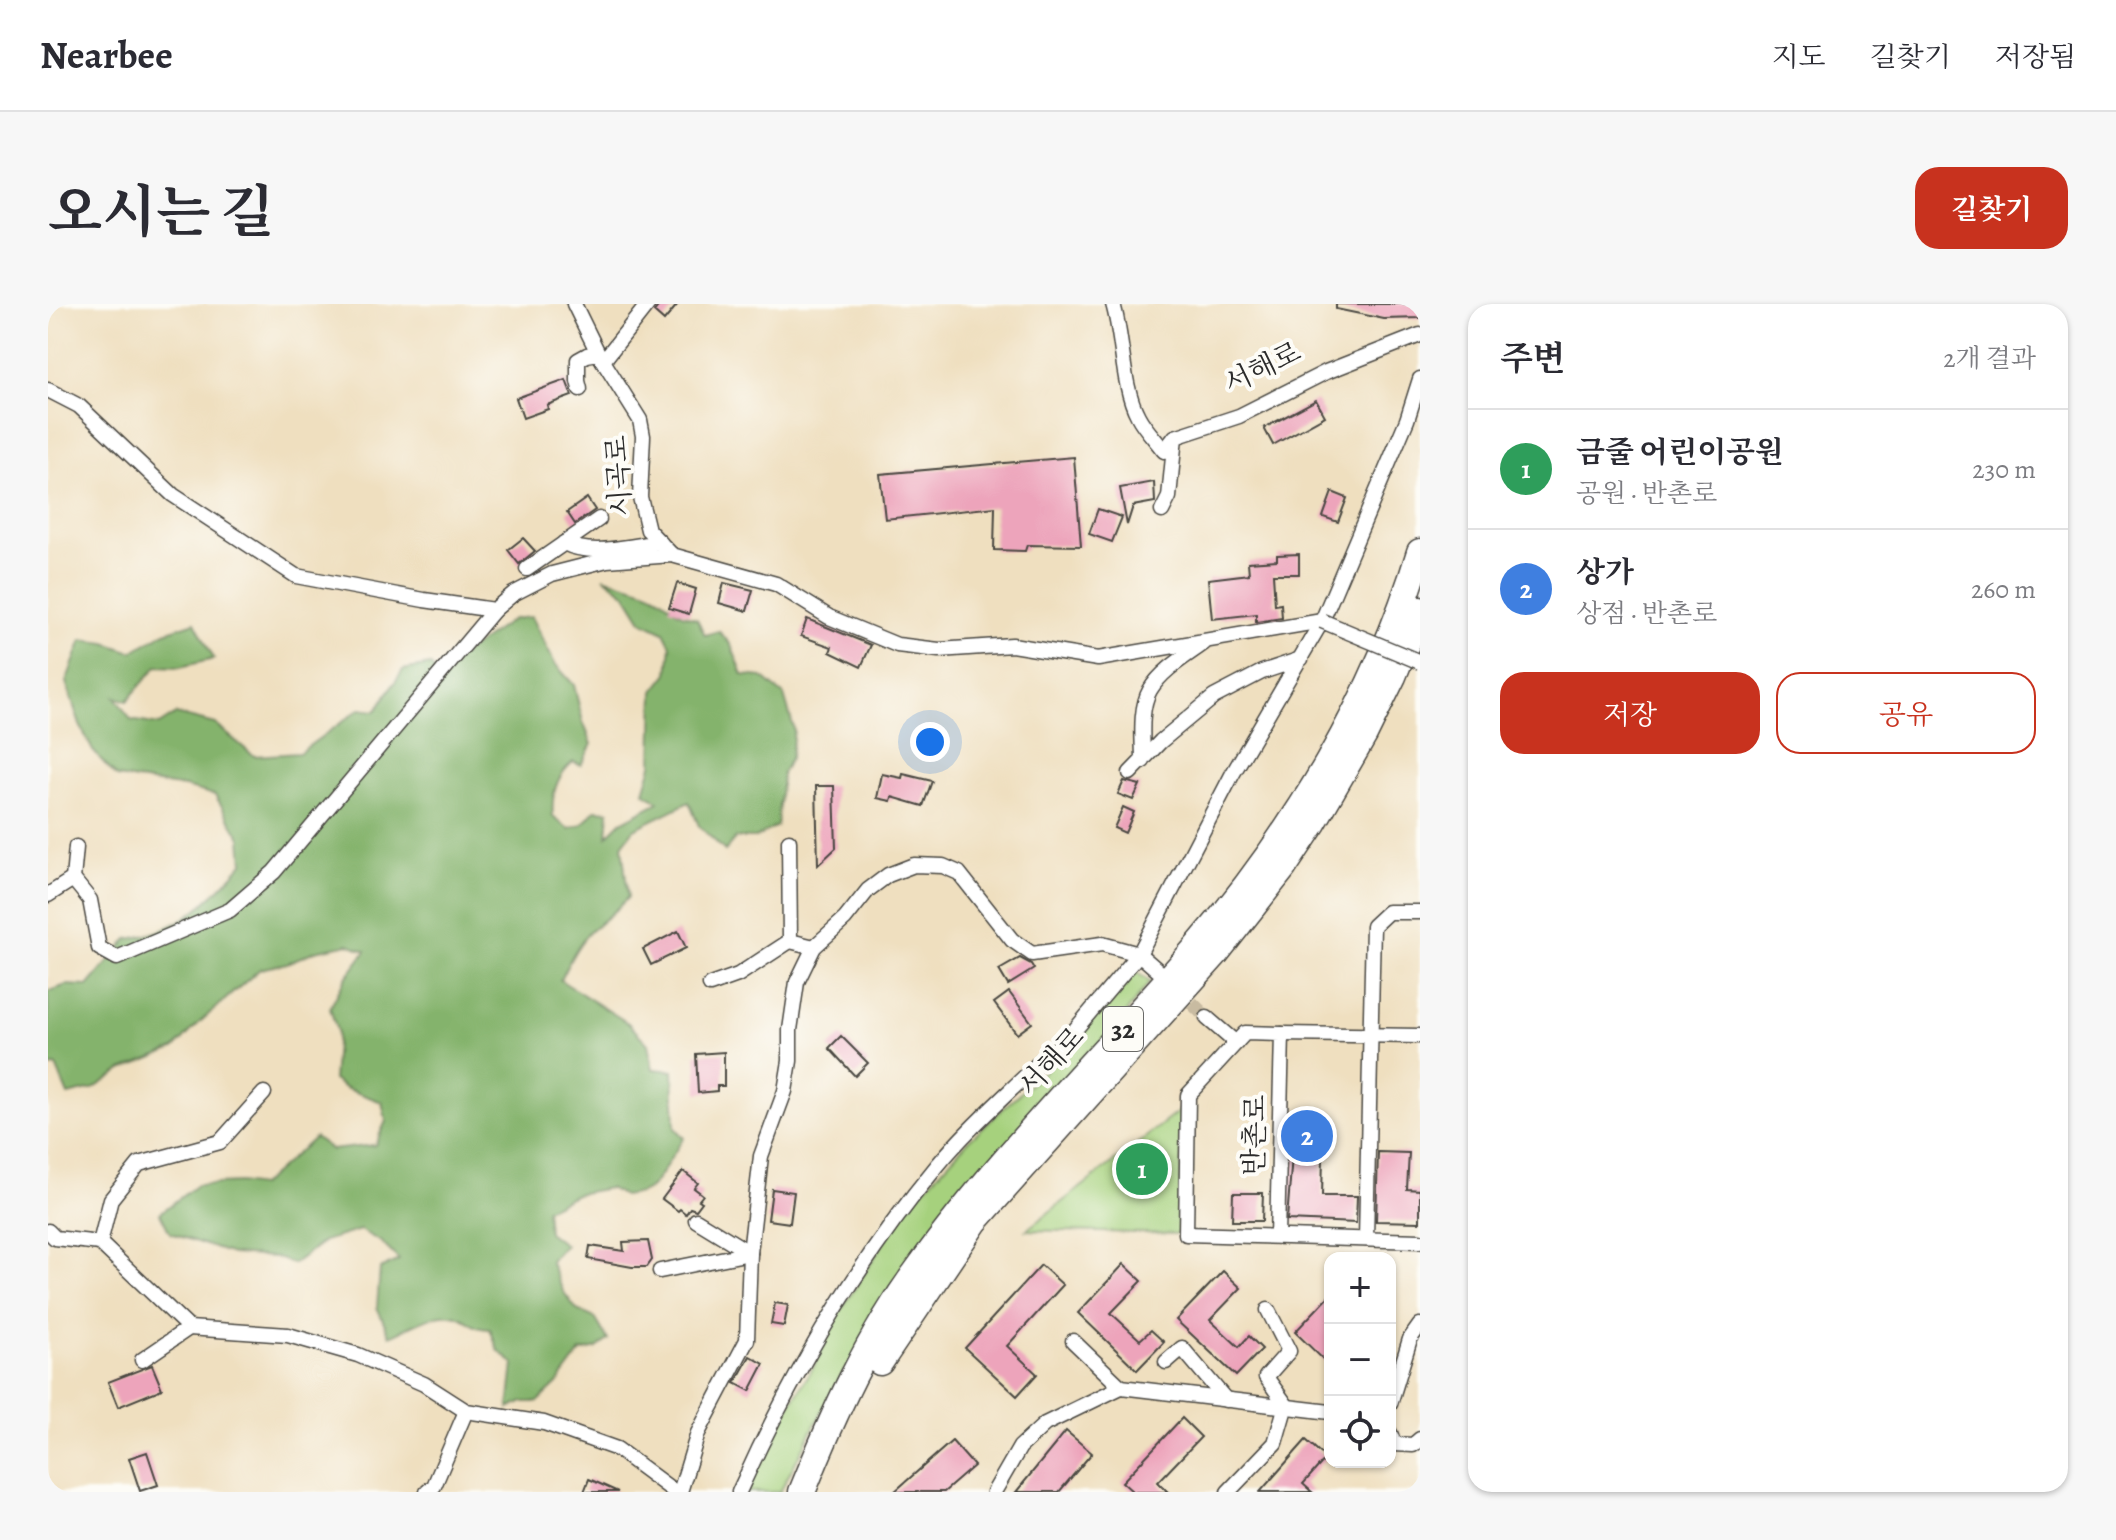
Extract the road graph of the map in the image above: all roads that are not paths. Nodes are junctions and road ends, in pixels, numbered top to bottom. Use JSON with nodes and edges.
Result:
{"nodes":[{"id":1,"x":574,"y":304,"type":"edge"},
{"id":2,"x":648,"y":304,"type":"edge"},
{"id":3,"x":1113,"y":304,"type":"edge"},
{"id":4,"x":1420,"y":335,"type":"edge"},
{"id":5,"x":600,"y":357,"type":"junction"},
{"id":6,"x":1420,"y":379,"type":"edge"},
{"id":7,"x":580,"y":389,"type":"dead end"},
{"id":8,"x":48,"y":390,"type":"edge"},
{"id":9,"x":1175,"y":437,"type":"junction"},
{"id":10,"x":1162,"y":511,"type":"dead end"},
{"id":11,"x":599,"y":519,"type":"dead end"},
{"id":12,"x":660,"y":542,"type":"junction"},
{"id":13,"x":564,"y":543,"type":"junction"},
{"id":14,"x":1420,"y":552,"type":"edge"},
{"id":15,"x":672,"y":555,"type":"junction"},
{"id":16,"x":527,"y":569,"type":"dead end"},
{"id":17,"x":494,"y":610,"type":"junction"},
{"id":18,"x":1420,"y":610,"type":"edge"},
{"id":19,"x":1322,"y":621,"type":"junction"},
{"id":20,"x":1209,"y":640,"type":"junction"},
{"id":21,"x":1301,"y":659,"type":"junction"},
{"id":22,"x":1420,"y":662,"type":"edge"},
{"id":23,"x":1143,"y":761,"type":"junction"},
{"id":24,"x":1130,"y":773,"type":"dead end"},
{"id":25,"x":789,"y":841,"type":"dead end"},
{"id":26,"x":76,"y":847,"type":"dead end"},
{"id":27,"x":73,"y":879,"type":"junction"},
{"id":28,"x":48,"y":895,"type":"edge"},
{"id":29,"x":1420,"y":912,"type":"edge"},
{"id":30,"x":790,"y":941,"type":"junction"},
{"id":31,"x":814,"y":947,"type":"junction"},
{"id":32,"x":1139,"y":954,"type":"junction"},
{"id":33,"x":1162,"y":974,"type":"dead end"},
{"id":34,"x":710,"y":985,"type":"dead end"},
{"id":35,"x":1207,"y":1018,"type":"tunnel mouth"},
{"id":36,"x":1282,"y":1034,"type":"junction"},
{"id":37,"x":1371,"y":1035,"type":"junction"},
{"id":38,"x":1420,"y":1036,"type":"edge"},
{"id":39,"x":1236,"y":1043,"type":"junction"},
{"id":40,"x":264,"y":1093,"type":"dead end"},
{"id":41,"x":696,"y":1220,"type":"dead end"},
{"id":42,"x":48,"y":1231,"type":"edge"},
{"id":43,"x":1277,"y":1236,"type":"junction"},
{"id":44,"x":1366,"y":1239,"type":"junction"},
{"id":45,"x":1420,"y":1241,"type":"edge"},
{"id":46,"x":100,"y":1243,"type":"junction"},
{"id":47,"x":750,"y":1253,"type":"junction"},
{"id":48,"x":660,"y":1271,"type":"dead end"},
{"id":49,"x":1268,"y":1310,"type":"dead end"},
{"id":50,"x":1420,"y":1325,"type":"edge"},
{"id":51,"x":189,"y":1328,"type":"junction"},
{"id":52,"x":1073,"y":1341,"type":"dead end"},
{"id":53,"x":142,"y":1360,"type":"dead end"},
{"id":54,"x":1166,"y":1362,"type":"dead end"},
{"id":55,"x":1121,"y":1387,"type":"junction"},
{"id":56,"x":1392,"y":1396,"type":"edge"},
{"id":57,"x":1226,"y":1400,"type":"junction"},
{"id":58,"x":1286,"y":1405,"type":"junction"},
{"id":59,"x":466,"y":1411,"type":"junction"},
{"id":60,"x":1324,"y":1411,"type":"edge"},
{"id":61,"x":1420,"y":1439,"type":"edge"},
{"id":62,"x":1396,"y":1444,"type":"edge"},
{"id":63,"x":816,"y":1489,"type":"edge"},
{"id":64,"x":427,"y":1492,"type":"edge"},
{"id":65,"x":678,"y":1492,"type":"edge"},
{"id":66,"x":739,"y":1492,"type":"edge"},
{"id":67,"x":994,"y":1492,"type":"edge"},
{"id":68,"x":1228,"y":1492,"type":"edge"}],
"edges":[{"from":1,"to":5,"type":"street","name":"시곡로"},
{"from":2,"to":5,"type":"street"},
{"from":3,"to":9,"type":"street","name":"서해로"},
{"from":4,"to":9,"type":"street","name":"서해로"},
{"from":5,"to":7,"type":"street"},
{"from":5,"to":12,"type":"street","name":"시곡로"},
{"from":6,"to":19,"type":"street"},
{"from":8,"to":17,"type":"street"},
{"from":9,"to":10,"type":"street"},
{"from":11,"to":13,"type":"street"},
{"from":12,"to":13,"type":"street"},
{"from":12,"to":15,"type":"street","name":"시곡로"},
{"from":13,"to":16,"type":"street"},
{"from":14,"to":63,"type":"highway","name":"서해로","number":"32"},
{"from":15,"to":17,"type":"street"},
{"from":15,"to":20,"type":"street"},
{"from":17,"to":27,"type":"street"},
{"from":18,"to":63,"type":"highway","name":"서해로","number":"32"},
{"from":19,"to":20,"type":"street"},
{"from":19,"to":21,"type":"street"},
{"from":19,"to":22,"type":"street","bridge":true},
{"from":20,"to":23,"type":"street"},
{"from":21,"to":23,"type":"street"},
{"from":21,"to":32,"type":"street"},
{"from":23,"to":24,"type":"street"},
{"from":25,"to":30,"type":"street"},
{"from":26,"to":27,"type":"street"},
{"from":27,"to":28,"type":"street"},
{"from":29,"to":37,"type":"street"},
{"from":30,"to":31,"type":"street"},
{"from":30,"to":34,"type":"street"},
{"from":31,"to":32,"type":"street"},
{"from":31,"to":47,"type":"street"},
{"from":32,"to":33,"type":"street"},
{"from":32,"to":66,"type":"street"},
{"from":35,"to":39,"type":"street"},
{"from":36,"to":37,"type":"street"},
{"from":36,"to":39,"type":"street"},
{"from":36,"to":43,"type":"street","name":"반촌로"},
{"from":37,"to":38,"type":"street"},
{"from":37,"to":44,"type":"street"},
{"from":39,"to":43,"type":"street","name":"반촌로"},
{"from":40,"to":46,"type":"street"},
{"from":41,"to":47,"type":"street"},
{"from":42,"to":46,"type":"street"},
{"from":43,"to":44,"type":"street","name":"반촌로"},
{"from":44,"to":45,"type":"street","name":"반촌로"},
{"from":46,"to":51,"type":"street"},
{"from":47,"to":48,"type":"street"},
{"from":47,"to":65,"type":"street"},
{"from":49,"to":58,"type":"street"},
{"from":50,"to":56,"type":"street"},
{"from":51,"to":53,"type":"street"},
{"from":51,"to":59,"type":"street"},
{"from":52,"to":55,"type":"street"},
{"from":54,"to":57,"type":"street"},
{"from":55,"to":57,"type":"street"},
{"from":55,"to":67,"type":"street"},
{"from":57,"to":58,"type":"street"},
{"from":58,"to":60,"type":"street"},
{"from":58,"to":68,"type":"street"},
{"from":59,"to":64,"type":"street"},
{"from":59,"to":65,"type":"street"},
{"from":61,"to":62,"type":"street"}]}
